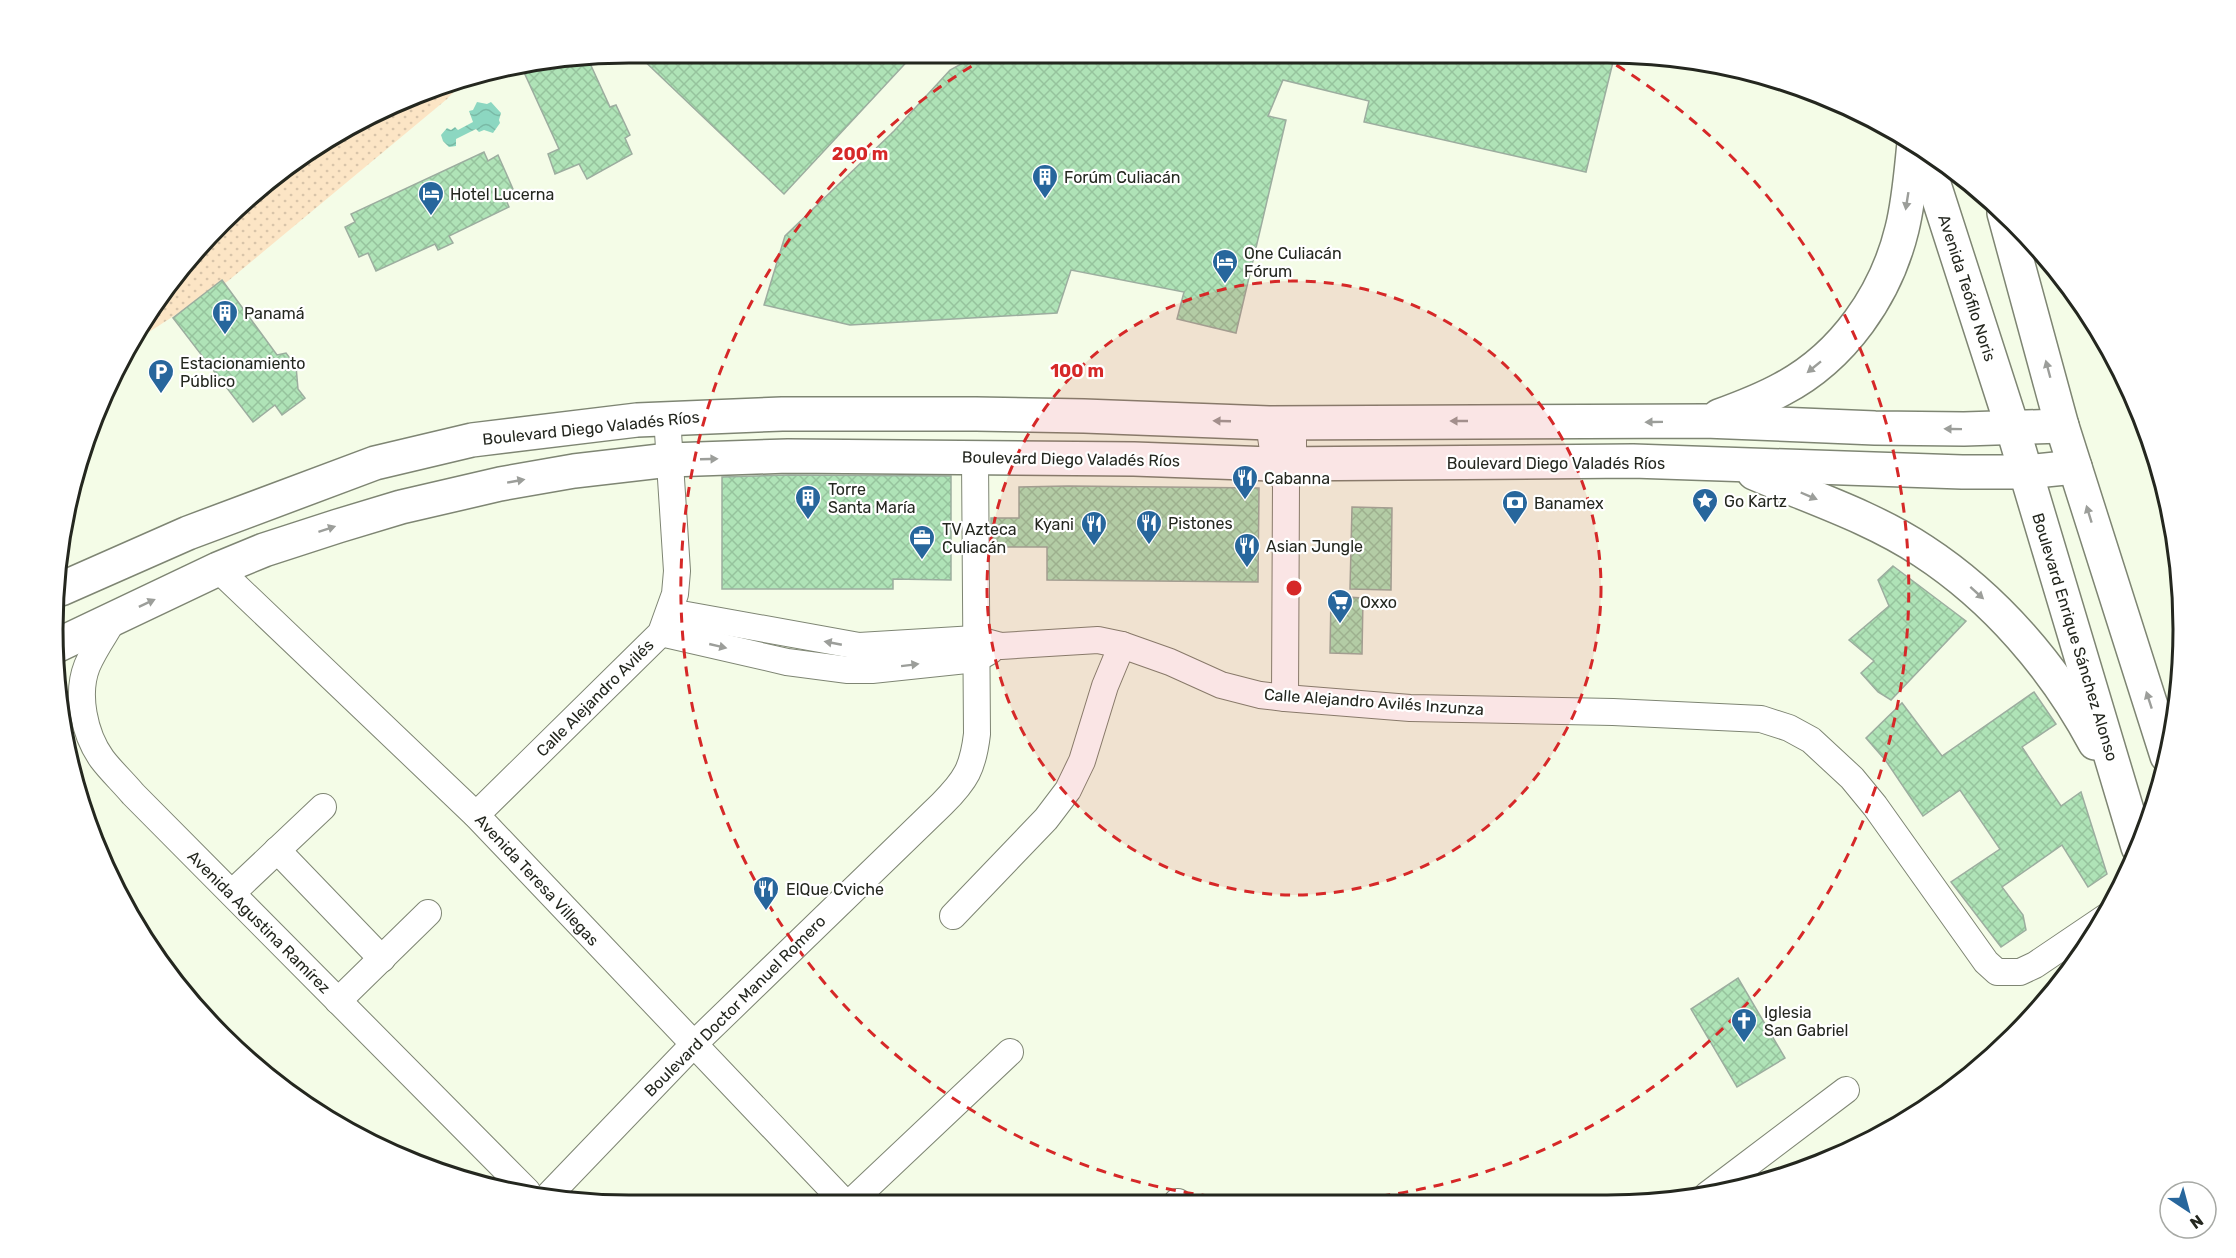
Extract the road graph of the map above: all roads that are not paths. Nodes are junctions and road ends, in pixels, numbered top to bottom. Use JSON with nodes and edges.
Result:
{"nodes":[{"id":1,"x":1913,"y":153,"type":"edge"},
{"id":2,"x":1927,"y":162,"type":"edge"},
{"id":3,"x":2009,"y":231,"type":"edge"},
{"id":4,"x":667,"y":417,"type":"junction"},
{"id":5,"x":1706,"y":421,"type":"junction"},
{"id":6,"x":1281,"y":423,"type":"junction"},
{"id":7,"x":2012,"y":426,"type":"junction"},
{"id":8,"x":2062,"y":426,"type":"junction"},
{"id":9,"x":975,"y":458,"type":"junction"},
{"id":10,"x":669,"y":460,"type":"junction"},
{"id":11,"x":1736,"y":466,"type":"junction"},
{"id":12,"x":2074,"y":467,"type":"junction"},
{"id":13,"x":1285,"y":470,"type":"junction"},
{"id":14,"x":2025,"y":472,"type":"junction"},
{"id":15,"x":218,"y":569,"type":"junction"},
{"id":16,"x":64,"y":587,"type":"edge"},
{"id":17,"x":115,"y":617,"type":"junction"},
{"id":18,"x":665,"y":622,"type":"junction"},
{"id":19,"x":63,"y":642,"type":"edge"},
{"id":20,"x":1122,"y":645,"type":"junction"},
{"id":21,"x":976,"y":649,"type":"junction"},
{"id":22,"x":1285,"y":698,"type":"junction"},
{"id":23,"x":2162,"y":740,"type":"edge"},
{"id":24,"x":2121,"y":793,"type":"junction"},
{"id":25,"x":323,"y":807,"type":"dead end"},
{"id":26,"x":476,"y":815,"type":"junction"},
{"id":27,"x":2134,"y":835,"type":"edge"},
{"id":28,"x":277,"y":850,"type":"junction"},
{"id":29,"x":232,"y":893,"type":"junction"},
{"id":30,"x":428,"y":913,"type":"dead end"},
{"id":31,"x":952,"y":916,"type":"dead end"},
{"id":32,"x":2085,"y":931,"type":"edge"},
{"id":33,"x":382,"y":959,"type":"junction"},
{"id":34,"x":338,"y":1001,"type":"junction"},
{"id":35,"x":693,"y":1045,"type":"junction"},
{"id":36,"x":1010,"y":1052,"type":"dead end"},
{"id":37,"x":1846,"y":1090,"type":"dead end"},
{"id":38,"x":1726,"y":1182,"type":"edge"},
{"id":39,"x":520,"y":1184,"type":"edge"},
{"id":40,"x":554,"y":1190,"type":"edge"},
{"id":41,"x":837,"y":1195,"type":"edge"},
{"id":42,"x":858,"y":1195,"type":"edge"}],
"edges":[{"from":1,"to":5,"type":"main road","one_way":true},
{"from":2,"to":7,"type":"main road","name":"Avenida Teófilo Noris"},
{"from":8,"to":3,"type":"main road","one_way":true},
{"from":6,"to":4,"type":"main road","name":"Boulevard Diego Valadés Ríos","one_way":true},
{"from":4,"to":10,"type":"street"},
{"from":4,"to":16,"type":"main road","name":"Boulevard Diego Valadés Ríos"},
{"from":5,"to":6,"type":"main road","name":"Boulevard Diego Valadés Ríos","one_way":true},
{"from":7,"to":5,"type":"main road","name":"Boulevard Diego Valadés Ríos","one_way":true},
{"from":6,"to":13,"type":"street"},
{"from":7,"to":8,"type":"main road","name":"Boulevard Diego Valadés Ríos"},
{"from":7,"to":14,"type":"main road","name":"Boulevard Enrique Sánchez Alonso"},
{"from":8,"to":12,"type":"main road"},
{"from":10,"to":9,"type":"main road","name":"Boulevard Diego Valadés Ríos","one_way":true},
{"from":9,"to":13,"type":"main road","name":"Boulevard Diego Valadés Ríos"},
{"from":9,"to":21,"type":"street","name":"Boulevard Doctor Manuel Romero"},
{"from":15,"to":10,"type":"main road","name":"Boulevard Diego Valadés Ríos","one_way":true},
{"from":10,"to":18,"type":"street"},
{"from":11,"to":13,"type":"main road","name":"Boulevard Diego Valadés Ríos"},
{"from":11,"to":14,"type":"main road","name":"Boulevard Diego Valadés Ríos"},
{"from":11,"to":24,"type":"main road","one_way":true},
{"from":12,"to":14,"type":"main road","name":"Boulevard Diego Valadés Ríos"},
{"from":23,"to":12,"type":"main road","one_way":true},
{"from":13,"to":22,"type":"street"},
{"from":14,"to":24,"type":"main road","name":"Boulevard Enrique Sánchez Alonso"},
{"from":17,"to":15,"type":"main road","name":"Boulevard Diego Valadés Ríos","one_way":true},
{"from":15,"to":26,"type":"street","name":"Avenida Teresa Villegas"},
{"from":17,"to":19,"type":"main road","name":"Boulevard Diego Valadés Ríos"},
{"from":17,"to":29,"type":"street","name":"Avenida Agustina Ramírez"},
{"from":18,"to":21,"type":"street","name":"Calle Alejandro Avilés Inzunza"},
{"from":18,"to":26,"type":"street","name":"Calle Alejandro Avilés"},
{"from":20,"to":21,"type":"street","name":"Calle Alejandro Avilés Inzunza"},
{"from":20,"to":22,"type":"street","name":"Calle Alejandro Avilés Inzunza"},
{"from":20,"to":31,"type":"street"},
{"from":21,"to":35,"type":"street","name":"Boulevard Doctor Manuel Romero"},
{"from":22,"to":32,"type":"street","name":"Calle Alejandro Avilés Inzunza"},
{"from":24,"to":27,"type":"main road","name":"Boulevard Enrique Sánchez Alonso"},
{"from":25,"to":28,"type":"street"},
{"from":26,"to":35,"type":"street","name":"Avenida Teresa Villegas"},
{"from":28,"to":29,"type":"street"},
{"from":28,"to":33,"type":"street"},
{"from":29,"to":34,"type":"street","name":"Avenida Agustina Ramírez"},
{"from":30,"to":33,"type":"street"},
{"from":33,"to":34,"type":"street"},
{"from":34,"to":39,"type":"street","name":"Avenida Agustina Ramírez"},
{"from":35,"to":40,"type":"street","name":"Boulevard Doctor Manuel Romero"},
{"from":35,"to":41,"type":"street","name":"Avenida Teresa Villegas"},
{"from":36,"to":42,"type":"street"},
{"from":37,"to":38,"type":"street"}]}
